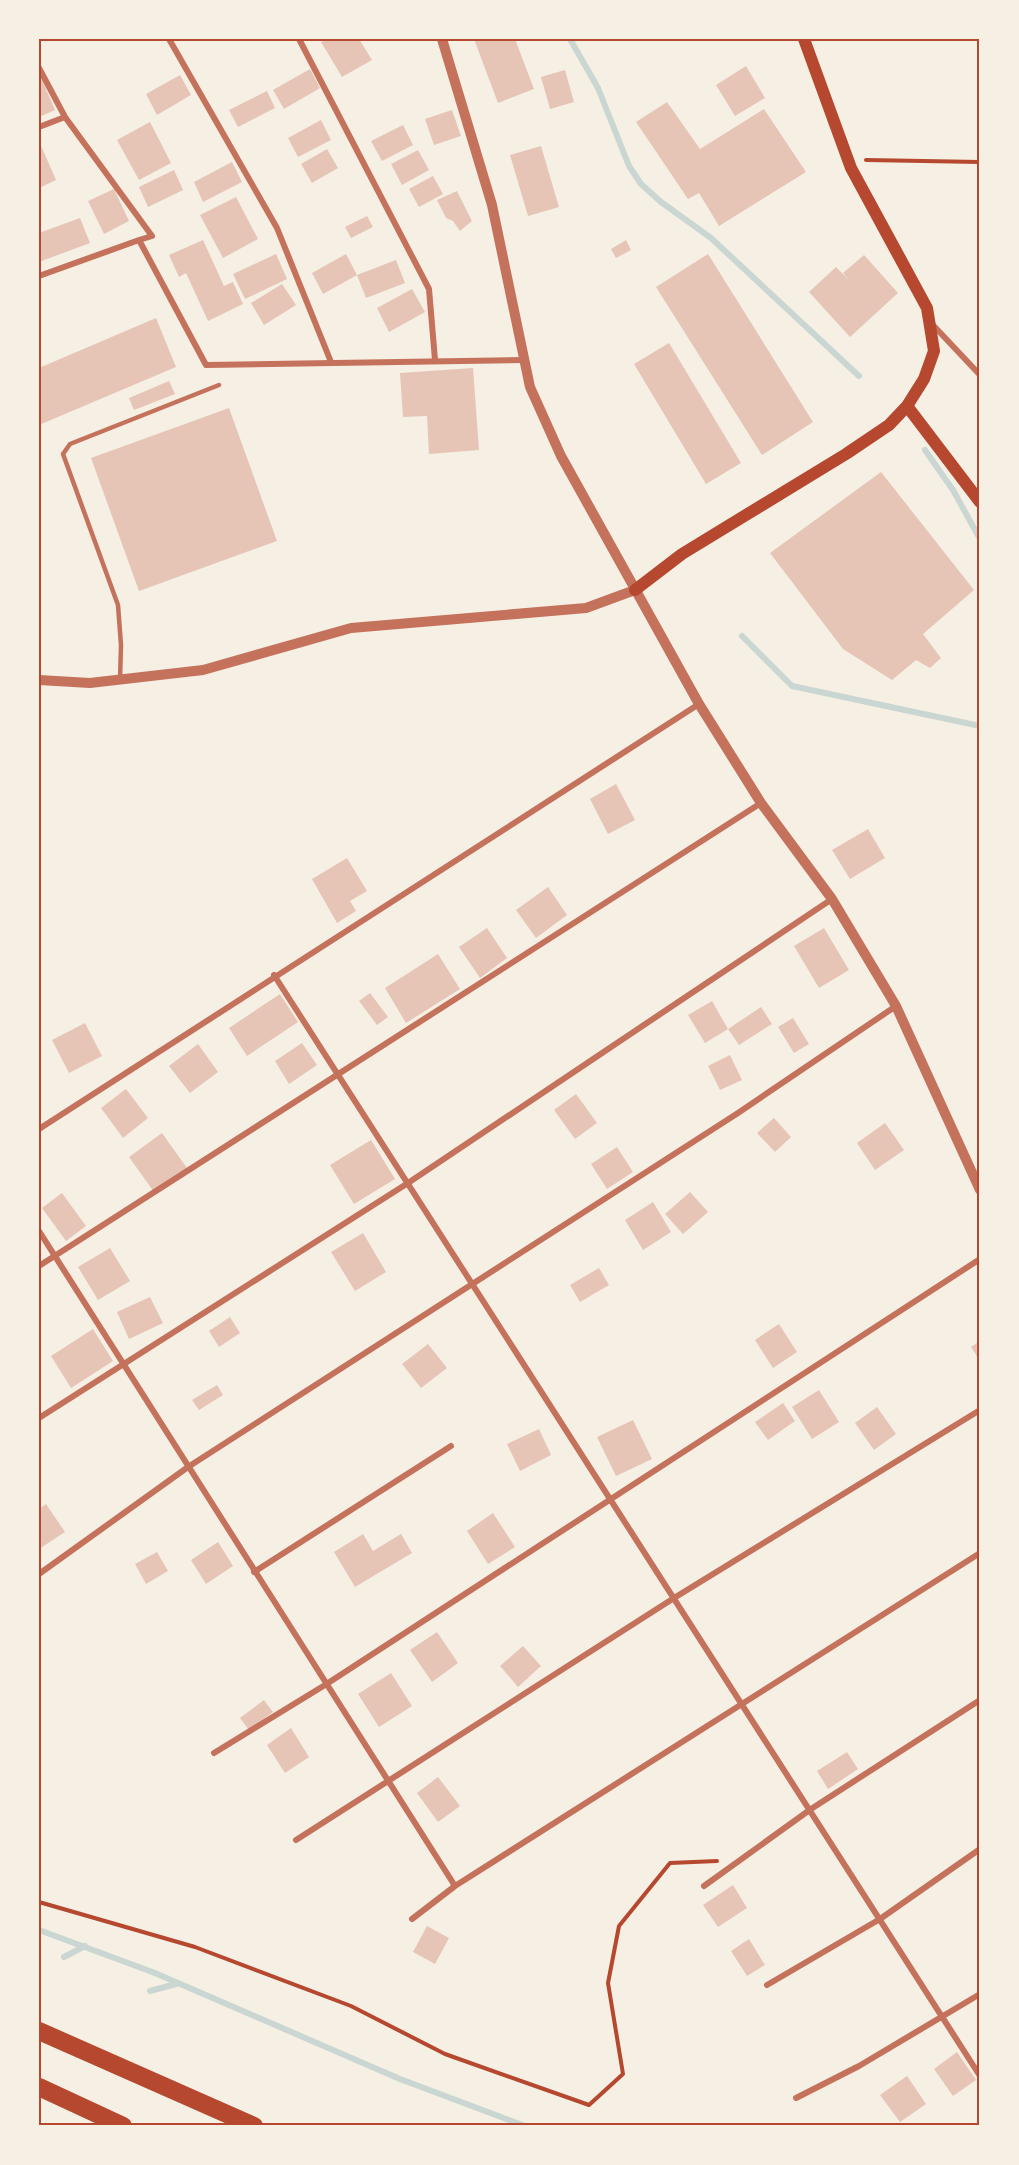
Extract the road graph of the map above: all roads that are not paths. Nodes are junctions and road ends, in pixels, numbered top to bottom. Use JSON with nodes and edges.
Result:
{"nodes":[{"id":1,"x":169,"y":39,"type":"edge"},
{"id":2,"x":299,"y":39,"type":"edge"},
{"id":3,"x":442,"y":39,"type":"edge"},
{"id":4,"x":804,"y":39,"type":"edge"},
{"id":5,"x":39,"y":68,"type":"edge"},
{"id":6,"x":65,"y":117,"type":"junction"},
{"id":7,"x":39,"y":127,"type":"edge"},
{"id":8,"x":139,"y":240,"type":"junction"},
{"id":9,"x":39,"y":276,"type":"edge"},
{"id":10,"x":931,"y":323,"type":"junction"},
{"id":11,"x":435,"y":360,"type":"junction"},
{"id":12,"x":522,"y":360,"type":"junction"},
{"id":13,"x":331,"y":362,"type":"junction"},
{"id":14,"x":980,"y":375,"type":"edge"},
{"id":15,"x":219,"y":385,"type":"dead end"},
{"id":16,"x":907,"y":406,"type":"junction"},
{"id":17,"x":980,"y":502,"type":"edge"},
{"id":18,"x":635,"y":590,"type":"junction"},
{"id":19,"x":39,"y":680,"type":"edge"},
{"id":20,"x":120,"y":680,"type":"junction"},
{"id":21,"x":699,"y":704,"type":"junction"},
{"id":22,"x":761,"y":803,"type":"junction"},
{"id":23,"x":832,"y":900,"type":"junction"},
{"id":24,"x":274,"y":975,"type":"junction"},
{"id":25,"x":896,"y":1006,"type":"junction"},
{"id":26,"x":338,"y":1073,"type":"junction"},
{"id":27,"x":39,"y":1129,"type":"edge"},
{"id":28,"x":408,"y":1183,"type":"junction"},
{"id":29,"x":980,"y":1190,"type":"edge"},
{"id":30,"x":39,"y":1231,"type":"edge"},
{"id":31,"x":55,"y":1256,"type":"junction"},
{"id":32,"x":980,"y":1259,"type":"edge"},
{"id":33,"x":39,"y":1266,"type":"edge"},
{"id":34,"x":473,"y":1285,"type":"junction"},
{"id":35,"x":123,"y":1365,"type":"junction"},
{"id":36,"x":980,"y":1410,"type":"edge"},
{"id":37,"x":39,"y":1418,"type":"edge"},
{"id":38,"x":452,"y":1446,"type":"dead end"},
{"id":39,"x":188,"y":1467,"type":"junction"},
{"id":40,"x":610,"y":1499,"type":"junction"},
{"id":41,"x":980,"y":1554,"type":"edge"},
{"id":42,"x":254,"y":1572,"type":"junction"},
{"id":43,"x":39,"y":1574,"type":"edge"},
{"id":44,"x":674,"y":1598,"type":"junction"},
{"id":45,"x":325,"y":1685,"type":"junction"},
{"id":46,"x":980,"y":1700,"type":"edge"},
{"id":47,"x":742,"y":1705,"type":"junction"},
{"id":48,"x":214,"y":1753,"type":"dead end"},
{"id":49,"x":388,"y":1784,"type":"junction"},
{"id":50,"x":811,"y":1809,"type":"junction"},
{"id":51,"x":296,"y":1840,"type":"dead end"},
{"id":52,"x":980,"y":1849,"type":"edge"},
{"id":53,"x":454,"y":1886,"type":"junction"},
{"id":54,"x":704,"y":1886,"type":"dead end"},
{"id":55,"x":412,"y":1919,"type":"dead end"},
{"id":56,"x":880,"y":1919,"type":"junction"},
{"id":57,"x":767,"y":1985,"type":"dead end"},
{"id":58,"x":980,"y":1994,"type":"edge"},
{"id":59,"x":942,"y":2018,"type":"junction"},
{"id":60,"x":39,"y":2031,"type":"edge"},
{"id":61,"x":980,"y":2076,"type":"edge"},
{"id":62,"x":39,"y":2087,"type":"edge"},
{"id":63,"x":796,"y":2098,"type":"dead end"},
{"id":64,"x":123,"y":2126,"type":"edge"},
{"id":65,"x":254,"y":2126,"type":"edge"}],
"edges":[{"from":1,"to":13,"type":"street"},
{"from":2,"to":11,"type":"street"},
{"from":3,"to":12,"type":"street"},
{"from":4,"to":10,"type":"main road"},
{"from":5,"to":6,"type":"street"},
{"from":6,"to":7,"type":"street"},
{"from":6,"to":8,"type":"street"},
{"from":8,"to":9,"type":"street"},
{"from":8,"to":13,"type":"street"},
{"from":10,"to":14,"type":"street"},
{"from":10,"to":16,"type":"main road"},
{"from":11,"to":12,"type":"street"},
{"from":11,"to":13,"type":"street"},
{"from":12,"to":18,"type":"street"},
{"from":15,"to":20,"type":"lane"},
{"from":16,"to":17,"type":"main road"},
{"from":16,"to":18,"type":"main road"},
{"from":18,"to":20,"type":"street"},
{"from":18,"to":21,"type":"street"},
{"from":19,"to":20,"type":"street"},
{"from":21,"to":22,"type":"street"},
{"from":21,"to":24,"type":"street"},
{"from":22,"to":23,"type":"street"},
{"from":22,"to":26,"type":"street"},
{"from":23,"to":25,"type":"street"},
{"from":23,"to":28,"type":"street"},
{"from":24,"to":26,"type":"street"},
{"from":24,"to":27,"type":"street"},
{"from":25,"to":29,"type":"street"},
{"from":25,"to":34,"type":"street"},
{"from":26,"to":28,"type":"street"},
{"from":26,"to":31,"type":"street"},
{"from":28,"to":34,"type":"street"},
{"from":28,"to":35,"type":"street"},
{"from":30,"to":31,"type":"street"},
{"from":31,"to":33,"type":"street"},
{"from":31,"to":35,"type":"street"},
{"from":32,"to":40,"type":"street"},
{"from":34,"to":39,"type":"street"},
{"from":34,"to":40,"type":"street"},
{"from":35,"to":37,"type":"street"},
{"from":35,"to":39,"type":"street"},
{"from":36,"to":44,"type":"street"},
{"from":38,"to":42,"type":"street"},
{"from":39,"to":42,"type":"street"},
{"from":39,"to":43,"type":"street"},
{"from":40,"to":44,"type":"street"},
{"from":40,"to":45,"type":"street"},
{"from":41,"to":47,"type":"street"},
{"from":42,"to":45,"type":"street"},
{"from":44,"to":47,"type":"street"},
{"from":44,"to":49,"type":"street"},
{"from":45,"to":48,"type":"street"},
{"from":45,"to":49,"type":"street"},
{"from":46,"to":50,"type":"street"},
{"from":47,"to":50,"type":"street"},
{"from":47,"to":53,"type":"street"},
{"from":49,"to":51,"type":"street"},
{"from":49,"to":53,"type":"street"},
{"from":50,"to":54,"type":"street"},
{"from":50,"to":56,"type":"street"},
{"from":52,"to":56,"type":"street"},
{"from":53,"to":55,"type":"street"},
{"from":56,"to":57,"type":"street"},
{"from":56,"to":59,"type":"street"},
{"from":58,"to":59,"type":"street"},
{"from":59,"to":61,"type":"street"},
{"from":59,"to":63,"type":"street"},
{"from":60,"to":65,"type":"highway"},
{"from":62,"to":64,"type":"highway"}]}
